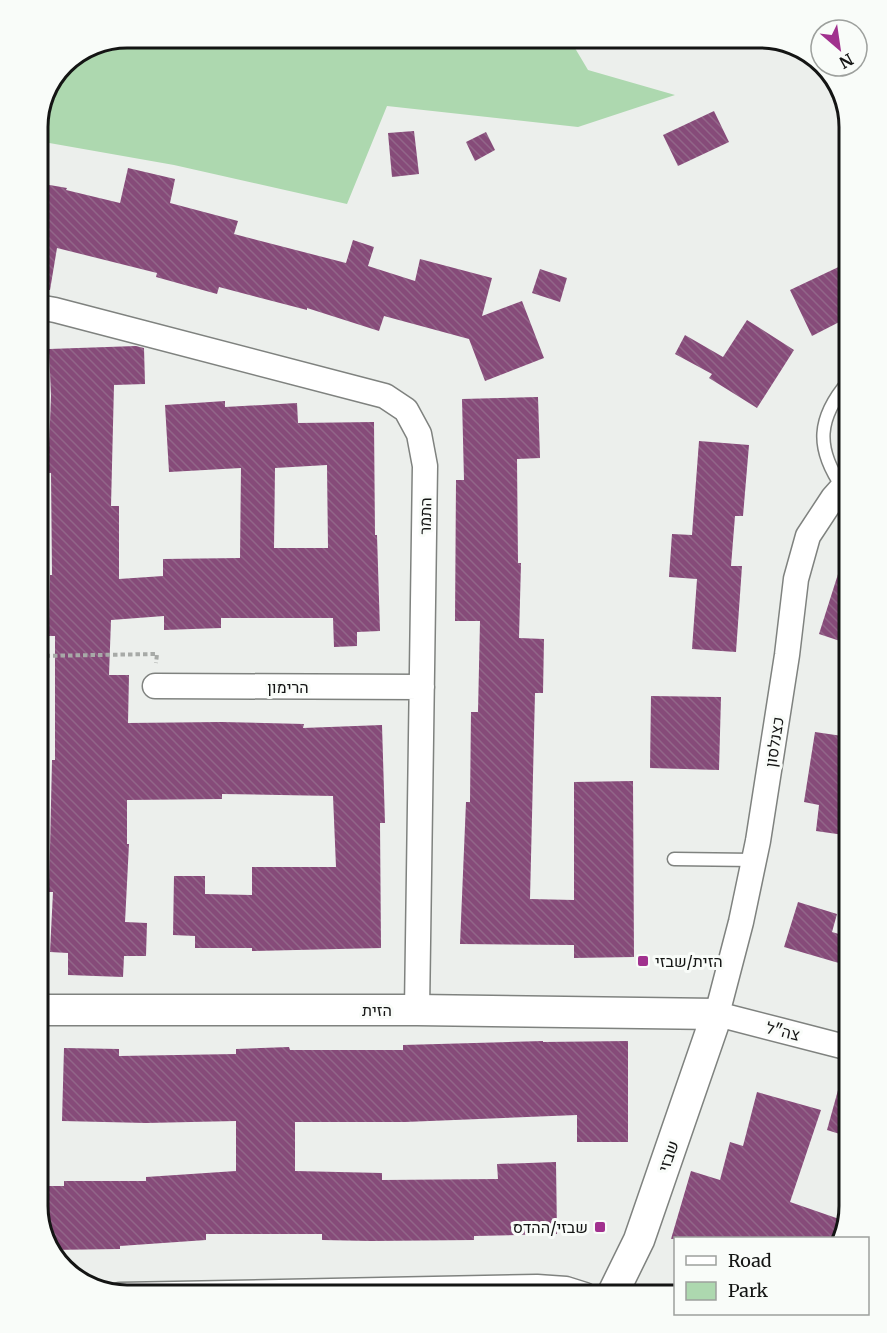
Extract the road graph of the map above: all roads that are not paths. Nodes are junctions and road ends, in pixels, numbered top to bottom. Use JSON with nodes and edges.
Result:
{"nodes":[{"id":1,"x":48,"y":309,"type":"edge"},
{"id":2,"x":839,"y":393,"type":"edge"},
{"id":3,"x":839,"y":478,"type":"edge"},
{"id":4,"x":839,"y":492,"type":"edge"},
{"id":5,"x":155,"y":686,"type":"road end"},
{"id":6,"x":422,"y":687,"type":"junction"},
{"id":7,"x":674,"y":859,"type":"dead end"},
{"id":8,"x":754,"y":860,"type":"junction"},
{"id":9,"x":48,"y":1010,"type":"edge"},
{"id":10,"x":417,"y":1010,"type":"junction"},
{"id":11,"x":717,"y":1014,"type":"junction"},
{"id":12,"x":839,"y":1045,"type":"edge"},
{"id":13,"x":617,"y":1285,"type":"edge"}],
"edges":[{"from":1,"to":6,"type":"street","name":"התמר"},
{"from":2,"to":3,"type":"lane"},
{"from":4,"to":8,"type":"street","name":"כצנלסון"},
{"from":5,"to":6,"type":"street","name":"הרימון"},
{"from":6,"to":10,"type":"street","name":"התמר"},
{"from":7,"to":8,"type":"lane"},
{"from":8,"to":11,"type":"street","name":"כצנלסון"},
{"from":9,"to":10,"type":"street","name":"הזית"},
{"from":10,"to":11,"type":"street","name":"הזית"},
{"from":11,"to":12,"type":"street","name":"צה\"ל"},
{"from":11,"to":13,"type":"street","name":"שבזי"}]}
